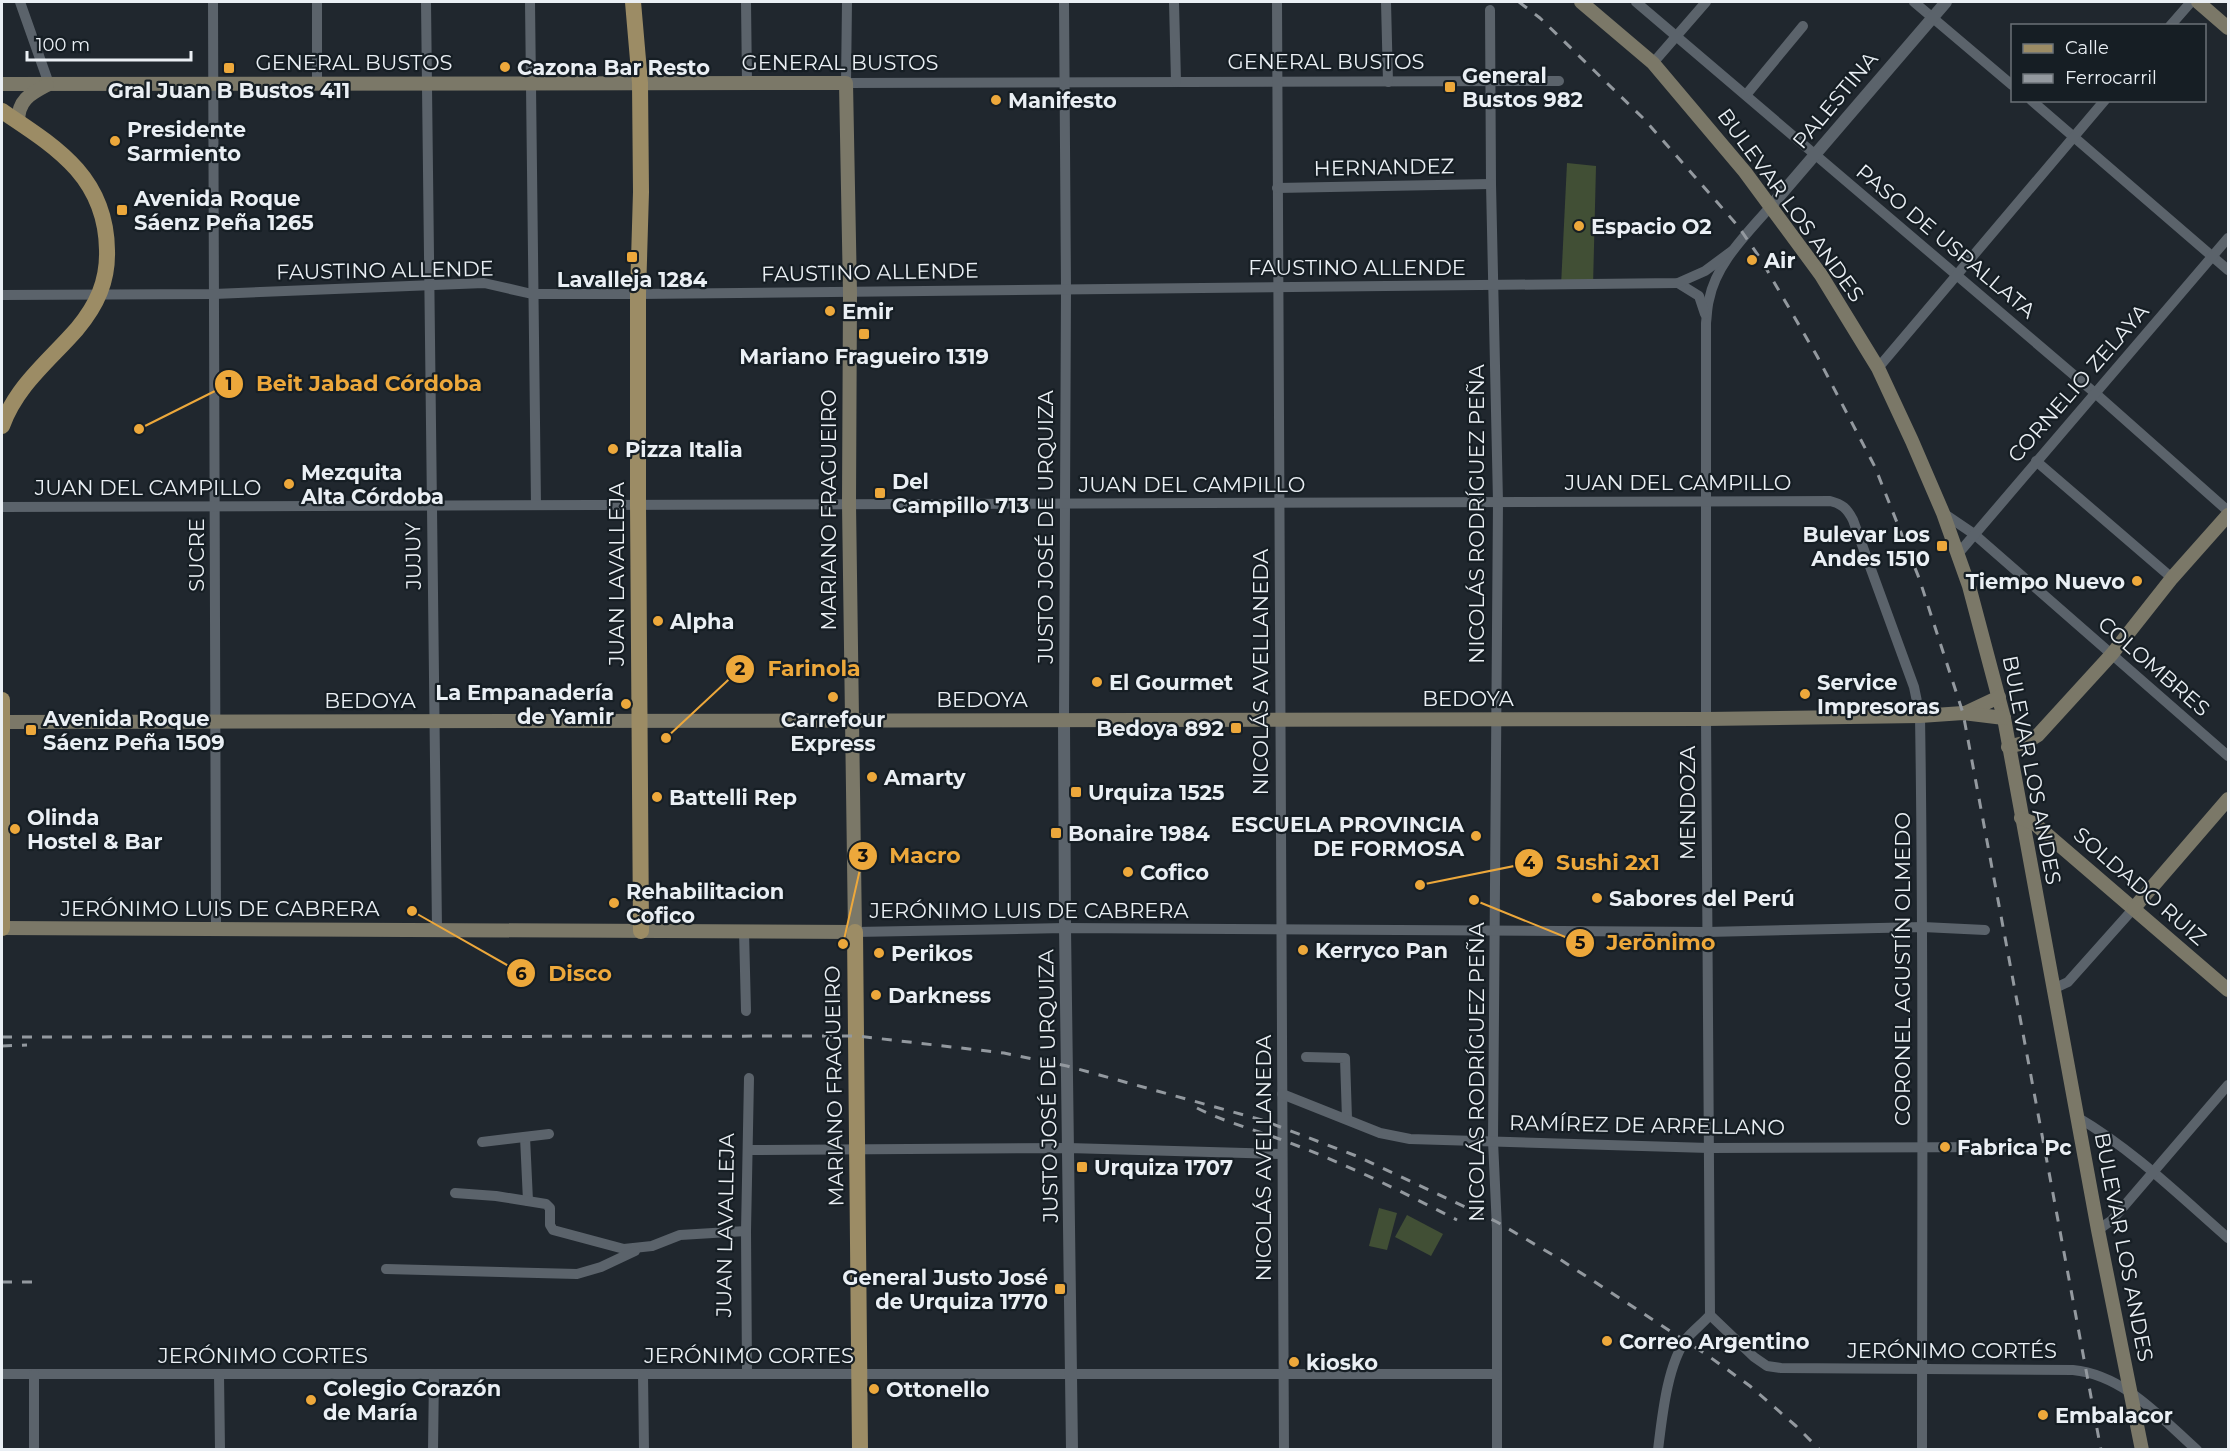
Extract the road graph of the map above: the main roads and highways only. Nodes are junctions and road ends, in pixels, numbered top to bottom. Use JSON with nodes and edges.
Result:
{"nodes":[{"id":1,"x":633,"y":2,"type":"edge"},
{"id":2,"x":1581,"y":2,"type":"edge"},
{"id":3,"x":2198,"y":2,"type":"edge"},
{"id":4,"x":2229,"y":28,"type":"edge"},
{"id":5,"x":640,"y":83,"type":"junction"},
{"id":6,"x":846,"y":83,"type":"joint"},
{"id":7,"x":2,"y":84,"type":"edge"},
{"id":8,"x":49,"y":84,"type":"junction"},
{"id":9,"x":2,"y":111,"type":"edge"},
{"id":10,"x":18,"y":122,"type":"junction"},
{"id":11,"x":2,"y":426,"type":"edge"},
{"id":12,"x":2229,"y":514,"type":"edge"},
{"id":13,"x":1999,"y":697,"type":"junction"},
{"id":14,"x":2,"y":700,"type":"edge"},
{"id":15,"x":1963,"y":713,"type":"junction"},
{"id":16,"x":2004,"y":718,"type":"junction"},
{"id":17,"x":853,"y":720,"type":"junction"},
{"id":18,"x":639,"y":721,"type":"junction"},
{"id":19,"x":2,"y":722,"type":"edge"},
{"id":20,"x":2008,"y":747,"type":"junction"},
{"id":21,"x":2229,"y":799,"type":"edge"},
{"id":22,"x":2021,"y":818,"type":"junction"},
{"id":23,"x":2134,"y":908,"type":"junction"},
{"id":24,"x":2,"y":928,"type":"edge"},
{"id":25,"x":641,"y":931,"type":"junction"},
{"id":26,"x":855,"y":932,"type":"junction"},
{"id":27,"x":2229,"y":990,"type":"edge"},
{"id":28,"x":860,"y":1449,"type":"edge"},
{"id":29,"x":2142,"y":1449,"type":"edge"}],
"edges":[{"from":1,"to":5,"type":"main road","name":"JUAN LAVALLEJA"},
{"from":2,"to":13,"type":"main road","name":"BULEVAR LOS ANDES"},
{"from":3,"to":4,"type":"main road"},
{"from":5,"to":6,"type":"main road","name":"GENERAL BUSTOS"},
{"from":5,"to":8,"type":"main road","name":"GENERAL BUSTOS"},
{"from":5,"to":18,"type":"main road","name":"JUAN LAVALLEJA"},
{"from":6,"to":17,"type":"main road","name":"MARIANO FRAGUEIRO"},
{"from":7,"to":8,"type":"main road","name":"GENERAL BUSTOS"},
{"from":8,"to":10,"type":"main road"},
{"from":9,"to":10,"type":"main road"},
{"from":10,"to":11,"type":"main road"},
{"from":12,"to":20,"type":"main road"},
{"from":13,"to":15,"type":"main road","name":"BEDOYA"},
{"from":13,"to":16,"type":"main road","name":"BULEVAR LOS ANDES"},
{"from":14,"to":19,"type":"main road"},
{"from":15,"to":16,"type":"main road","name":"BEDOYA"},
{"from":15,"to":17,"type":"main road","name":"BEDOYA"},
{"from":16,"to":20,"type":"main road","name":"BULEVAR LOS ANDES"},
{"from":17,"to":18,"type":"main road","name":"BEDOYA"},
{"from":17,"to":26,"type":"main road","name":"MARIANO FRAGUEIRO"},
{"from":18,"to":19,"type":"main road","name":"BEDOYA"},
{"from":18,"to":25,"type":"main road","name":"JUAN LAVALLEJA"},
{"from":19,"to":24,"type":"main road"},
{"from":20,"to":22,"type":"main road","name":"BULEVAR LOS ANDES"},
{"from":21,"to":23,"type":"main road"},
{"from":22,"to":23,"type":"main road","name":"SOLDADO RUIZ"},
{"from":22,"to":29,"type":"main road","name":"BULEVAR LOS ANDES"},
{"from":23,"to":27,"type":"main road","name":"SOLDADO RUIZ"},
{"from":24,"to":25,"type":"main road","name":"JERÓNIMO LUIS DE CABRERA"},
{"from":25,"to":26,"type":"main road","name":"JERÓNIMO LUIS DE CABRERA"},
{"from":26,"to":28,"type":"main road","name":"MARIANO FRAGUEIRO"}]}
